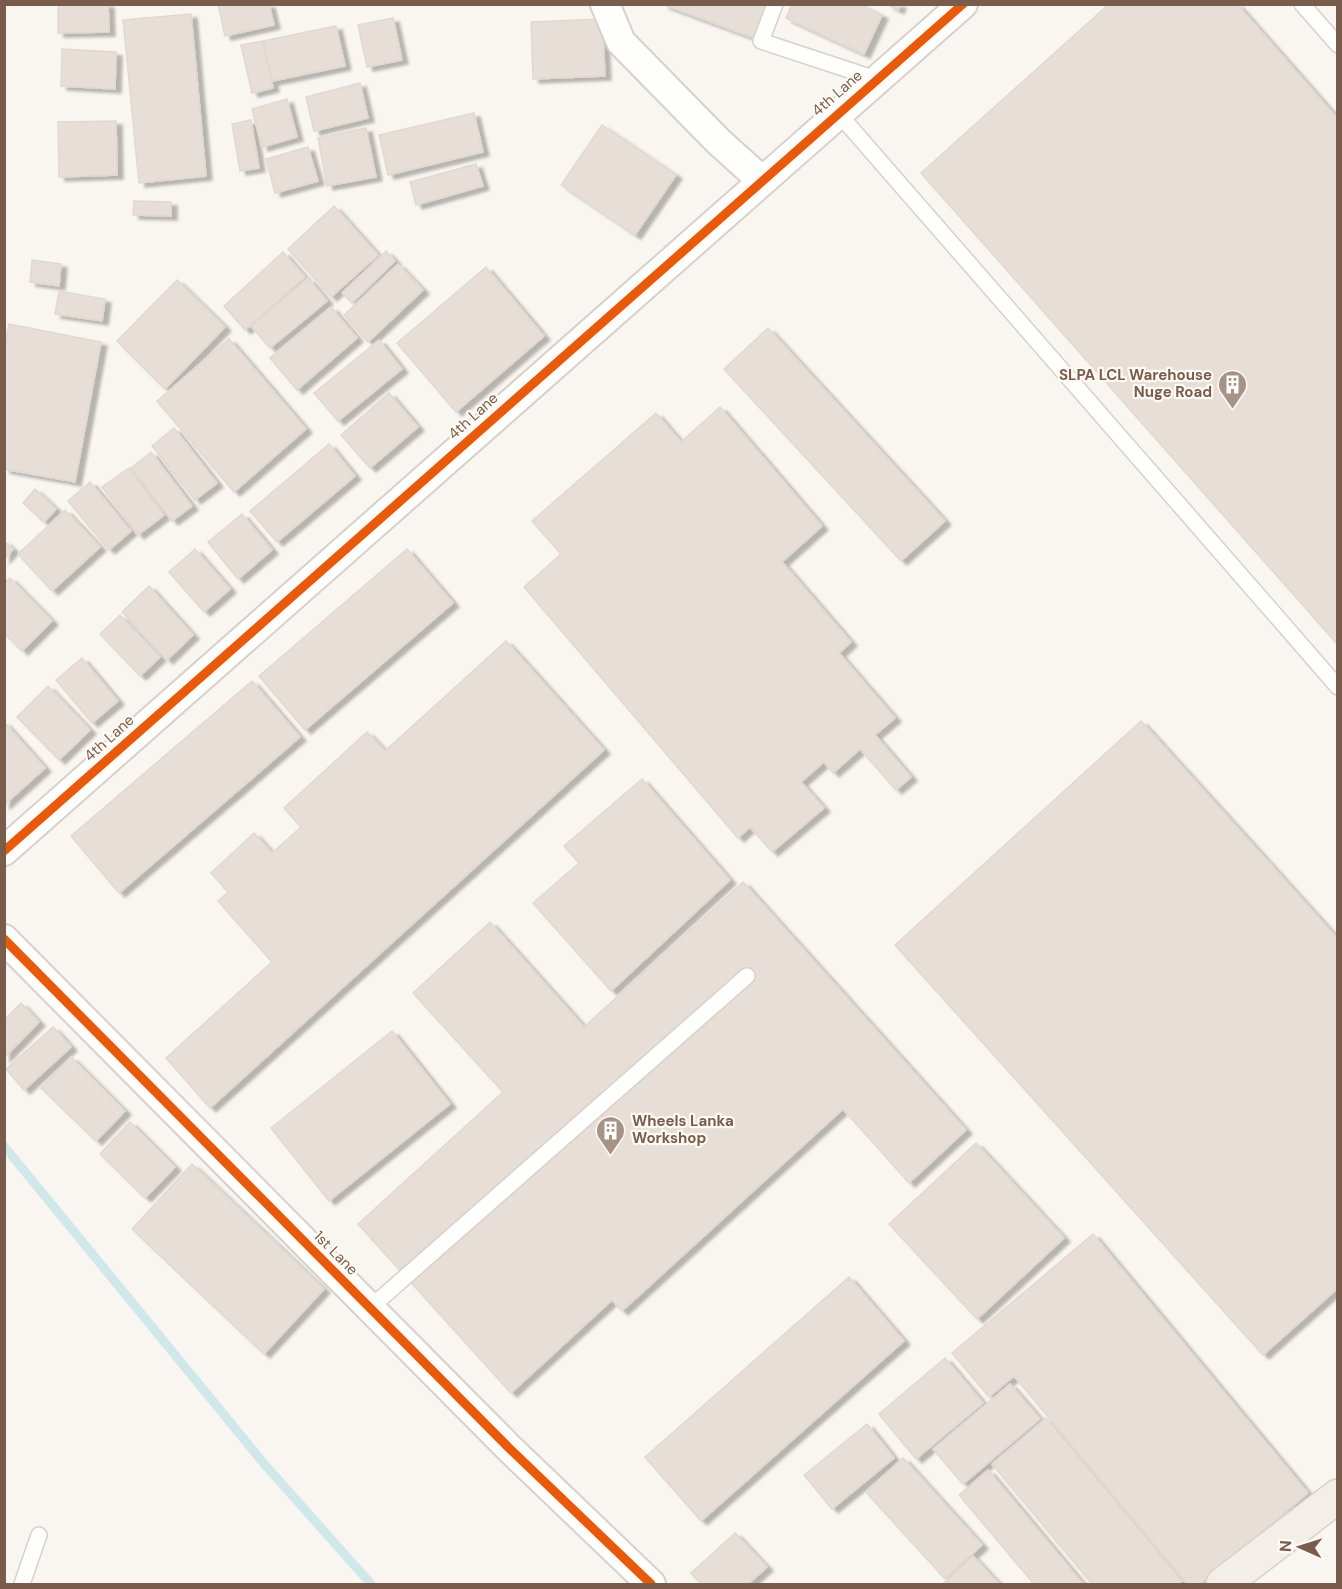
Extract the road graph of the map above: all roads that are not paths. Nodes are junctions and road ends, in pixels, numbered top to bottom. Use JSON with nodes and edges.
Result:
{"nodes":[{"id":1,"x":605,"y":4,"type":"edge"},
{"id":2,"x":775,"y":4,"type":"edge"},
{"id":3,"x":963,"y":4,"type":"edge"},
{"id":4,"x":1302,"y":4,"type":"edge"},
{"id":5,"x":1338,"y":45,"type":"edge"},
{"id":6,"x":876,"y":79,"type":"junction"},
{"id":7,"x":838,"y":112,"type":"junction"},
{"id":8,"x":761,"y":180,"type":"junction"},
{"id":9,"x":1338,"y":687,"type":"edge"},
{"id":10,"x":4,"y":851,"type":"edge"},
{"id":11,"x":4,"y":939,"type":"edge"},
{"id":12,"x":747,"y":976,"type":"dead end"},
{"id":13,"x":370,"y":1308,"type":"junction"},
{"id":14,"x":1338,"y":1496,"type":"edge"},
{"id":15,"x":39,"y":1535,"type":"dead end"},
{"id":16,"x":22,"y":1584,"type":"edge"},
{"id":17,"x":651,"y":1584,"type":"edge"},
{"id":18,"x":1223,"y":1584,"type":"edge"}],
"edges":[{"from":1,"to":8,"type":"street"},
{"from":2,"to":6,"type":"lane"},
{"from":3,"to":6,"type":"street","name":"4th Lane"},
{"from":4,"to":5,"type":"lane"},
{"from":6,"to":7,"type":"street","name":"4th Lane"},
{"from":7,"to":8,"type":"street","name":"4th Lane"},
{"from":7,"to":9,"type":"lane"},
{"from":8,"to":10,"type":"street","name":"4th Lane"},
{"from":11,"to":13,"type":"street","name":"1st Lane"},
{"from":12,"to":13,"type":"lane"},
{"from":13,"to":17,"type":"street","name":"1st Lane"},
{"from":14,"to":18,"type":"main road"},
{"from":15,"to":16,"type":"lane"}]}
